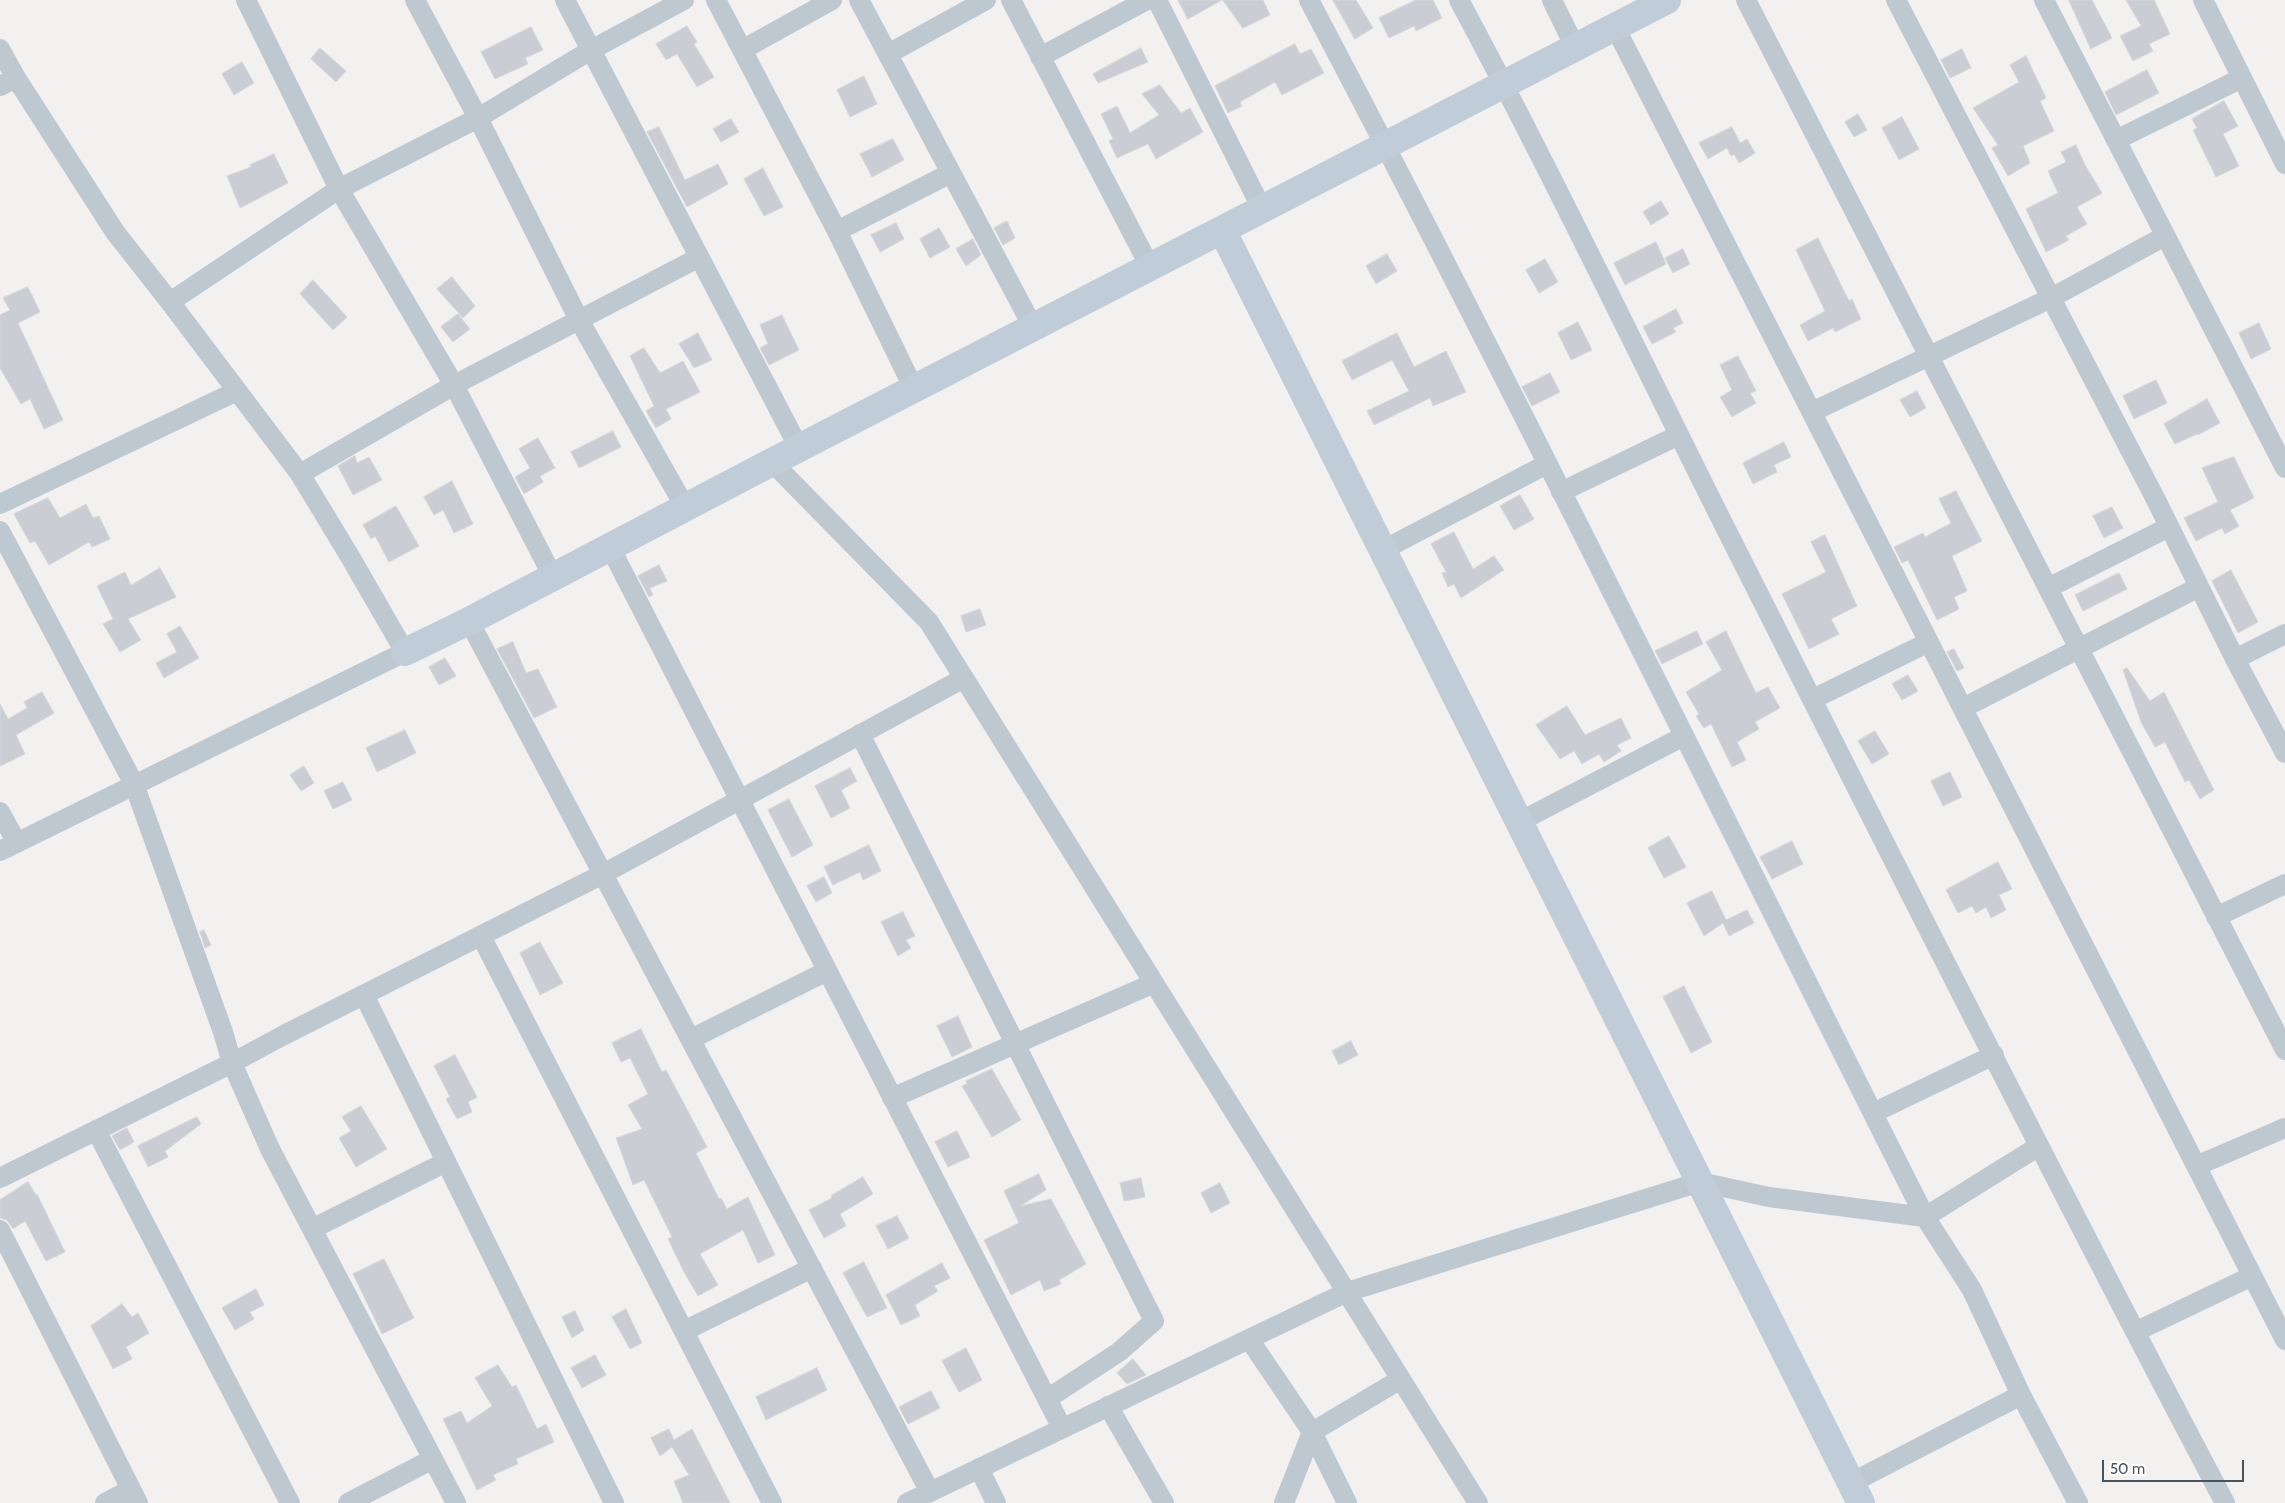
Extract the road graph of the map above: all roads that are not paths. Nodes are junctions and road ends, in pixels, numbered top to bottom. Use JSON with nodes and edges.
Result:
{"nodes":[{"id":1,"x":246,"y":0,"type":"edge"},
{"id":2,"x":415,"y":0,"type":"edge"},
{"id":3,"x":564,"y":0,"type":"edge"},
{"id":4,"x":684,"y":0,"type":"edge"},
{"id":5,"x":716,"y":0,"type":"edge"},
{"id":6,"x":832,"y":0,"type":"edge"},
{"id":7,"x":859,"y":0,"type":"edge"},
{"id":8,"x":986,"y":0,"type":"edge"},
{"id":9,"x":1011,"y":0,"type":"edge"},
{"id":10,"x":1147,"y":0,"type":"edge"},
{"id":11,"x":1157,"y":0,"type":"edge"},
{"id":12,"x":1309,"y":0,"type":"edge"},
{"id":13,"x":1459,"y":0,"type":"edge"},
{"id":14,"x":1552,"y":0,"type":"edge"},
{"id":15,"x":1667,"y":0,"type":"edge"},
{"id":16,"x":1746,"y":0,"type":"edge"},
{"id":17,"x":1896,"y":0,"type":"edge"},
{"id":18,"x":2044,"y":0,"type":"edge"},
{"id":19,"x":2203,"y":0,"type":"edge"},
{"id":20,"x":1615,"y":27,"type":"junction"},
{"id":21,"x":1575,"y":47,"type":"junction"},
{"id":22,"x":0,"y":48,"type":"edge"},
{"id":23,"x":591,"y":50,"type":"junction"},
{"id":24,"x":742,"y":50,"type":"junction"},
{"id":25,"x":888,"y":54,"type":"junction"},
{"id":26,"x":1040,"y":57,"type":"junction"},
{"id":27,"x":2242,"y":78,"type":"junction"},
{"id":28,"x":8,"y":82,"type":"edge"},
{"id":29,"x":1504,"y":84,"type":"junction"},
{"id":30,"x":478,"y":118,"type":"junction"},
{"id":31,"x":2278,"y":133,"type":"edge"},
{"id":32,"x":2116,"y":140,"type":"junction"},
{"id":33,"x":1385,"y":145,"type":"junction"},
{"id":34,"x":2285,"y":164,"type":"edge"},
{"id":35,"x":951,"y":173,"type":"junction"},
{"id":36,"x":339,"y":189,"type":"junction"},
{"id":37,"x":1262,"y":209,"type":"junction"},
{"id":38,"x":1222,"y":230,"type":"junction"},
{"id":39,"x":837,"y":231,"type":"junction"},
{"id":40,"x":2165,"y":236,"type":"junction"},
{"id":41,"x":698,"y":258,"type":"junction"},
{"id":42,"x":1150,"y":267,"type":"junction"},
{"id":43,"x":2051,"y":298,"type":"junction"},
{"id":44,"x":170,"y":302,"type":"junction"},
{"id":45,"x":579,"y":320,"type":"junction"},
{"id":46,"x":1033,"y":327,"type":"junction"},
{"id":47,"x":1929,"y":357,"type":"junction"},
{"id":48,"x":454,"y":385,"type":"junction"},
{"id":49,"x":914,"y":389,"type":"junction"},
{"id":50,"x":237,"y":392,"type":"junction"},
{"id":51,"x":1812,"y":412,"type":"junction"},
{"id":52,"x":1679,"y":435,"type":"junction"},
{"id":53,"x":799,"y":448,"type":"junction"},
{"id":54,"x":772,"y":462,"type":"junction"},
{"id":55,"x":1547,"y":464,"type":"junction"},
{"id":56,"x":2285,"y":468,"type":"edge"},
{"id":57,"x":300,"y":474,"type":"junction"},
{"id":58,"x":1561,"y":492,"type":"junction"},
{"id":59,"x":0,"y":504,"type":"edge"},
{"id":60,"x":686,"y":507,"type":"junction"},
{"id":61,"x":2169,"y":527,"type":"junction"},
{"id":62,"x":0,"y":531,"type":"edge"},
{"id":63,"x":610,"y":547,"type":"junction"},
{"id":64,"x":1382,"y":550,"type":"junction"},
{"id":65,"x":552,"y":575,"type":"junction"},
{"id":66,"x":2199,"y":587,"type":"junction"},
{"id":67,"x":2048,"y":588,"type":"junction"},
{"id":68,"x":469,"y":621,"type":"junction"},
{"id":69,"x":2285,"y":634,"type":"edge"},
{"id":70,"x":1929,"y":642,"type":"junction"},
{"id":71,"x":2079,"y":648,"type":"junction"},
{"id":72,"x":405,"y":652,"type":"junction"},
{"id":73,"x":2235,"y":659,"type":"junction"},
{"id":74,"x":964,"y":678,"type":"junction"},
{"id":75,"x":1813,"y":699,"type":"junction"},
{"id":76,"x":1962,"y":708,"type":"junction"},
{"id":77,"x":860,"y":734,"type":"junction"},
{"id":78,"x":1684,"y":736,"type":"junction"},
{"id":79,"x":2285,"y":753,"type":"edge"},
{"id":80,"x":134,"y":784,"type":"junction"},
{"id":81,"x":740,"y":800,"type":"junction"},
{"id":82,"x":0,"y":812,"type":"edge"},
{"id":83,"x":1519,"y":822,"type":"junction"},
{"id":84,"x":9,"y":847,"type":"edge"},
{"id":85,"x":603,"y":874,"type":"junction"},
{"id":86,"x":2285,"y":884,"type":"edge"},
{"id":87,"x":2216,"y":916,"type":"junction"},
{"id":88,"x":481,"y":936,"type":"junction"},
{"id":89,"x":827,"y":971,"type":"junction"},
{"id":90,"x":1154,"y":982,"type":"junction"},
{"id":91,"x":364,"y":995,"type":"junction"},
{"id":92,"x":691,"y":1039,"type":"junction"},
{"id":93,"x":1015,"y":1044,"type":"junction"},
{"id":94,"x":2285,"y":1050,"type":"edge"},
{"id":95,"x":1994,"y":1055,"type":"junction"},
{"id":96,"x":232,"y":1063,"type":"junction"},
{"id":97,"x":892,"y":1098,"type":"junction"},
{"id":98,"x":1872,"y":1113,"type":"junction"},
{"id":99,"x":2285,"y":1128,"type":"edge"},
{"id":100,"x":96,"y":1130,"type":"junction"},
{"id":101,"x":2039,"y":1146,"type":"junction"},
{"id":102,"x":446,"y":1162,"type":"junction"},
{"id":103,"x":2196,"y":1166,"type":"junction"},
{"id":104,"x":0,"y":1178,"type":"edge"},
{"id":105,"x":1700,"y":1182,"type":"junction"},
{"id":106,"x":1925,"y":1217,"type":"junction"},
{"id":107,"x":312,"y":1228,"type":"junction"},
{"id":108,"x":0,"y":1230,"type":"edge"},
{"id":109,"x":812,"y":1268,"type":"junction"},
{"id":110,"x":2252,"y":1276,"type":"junction"},
{"id":111,"x":1346,"y":1292,"type":"junction"},
{"id":112,"x":684,"y":1331,"type":"junction"},
{"id":113,"x":2135,"y":1332,"type":"junction"},
{"id":114,"x":1249,"y":1338,"type":"junction"},
{"id":115,"x":2285,"y":1340,"type":"edge"},
{"id":116,"x":1401,"y":1379,"type":"junction"},
{"id":117,"x":2021,"y":1395,"type":"junction"},
{"id":118,"x":1047,"y":1399,"type":"junction"},
{"id":119,"x":1108,"y":1406,"type":"junction"},
{"id":120,"x":1062,"y":1428,"type":"junction"},
{"id":121,"x":1312,"y":1432,"type":"junction"},
{"id":122,"x":433,"y":1459,"type":"junction"},
{"id":123,"x":979,"y":1468,"type":"junction"},
{"id":124,"x":930,"y":1492,"type":"junction"},
{"id":125,"x":1856,"y":1493,"type":"edge"},
{"id":126,"x":134,"y":1496,"type":"edge"},
{"id":127,"x":105,"y":1503,"type":"edge"},
{"id":128,"x":290,"y":1503,"type":"edge"},
{"id":129,"x":348,"y":1503,"type":"edge"},
{"id":130,"x":456,"y":1503,"type":"edge"},
{"id":131,"x":614,"y":1503,"type":"edge"},
{"id":132,"x":772,"y":1503,"type":"edge"},
{"id":133,"x":907,"y":1503,"type":"edge"},
{"id":134,"x":996,"y":1503,"type":"edge"},
{"id":135,"x":1164,"y":1503,"type":"edge"},
{"id":136,"x":1284,"y":1503,"type":"edge"},
{"id":137,"x":1347,"y":1503,"type":"edge"},
{"id":138,"x":1478,"y":1503,"type":"edge"},
{"id":139,"x":2078,"y":1503,"type":"edge"},
{"id":140,"x":2225,"y":1503,"type":"edge"}],
"edges":[{"from":1,"to":36,"type":"street"},
{"from":2,"to":30,"type":"street"},
{"from":3,"to":23,"type":"street"},
{"from":4,"to":23,"type":"street"},
{"from":5,"to":24,"type":"street"},
{"from":6,"to":24,"type":"street"},
{"from":7,"to":25,"type":"street"},
{"from":8,"to":25,"type":"street"},
{"from":9,"to":26,"type":"street"},
{"from":10,"to":26,"type":"street"},
{"from":11,"to":37,"type":"street"},
{"from":12,"to":33,"type":"street"},
{"from":13,"to":29,"type":"street"},
{"from":14,"to":21,"type":"street"},
{"from":15,"to":20,"type":"street"},
{"from":16,"to":47,"type":"street"},
{"from":17,"to":43,"type":"street"},
{"from":18,"to":32,"type":"street"},
{"from":19,"to":27,"type":"street"},
{"from":20,"to":21,"type":"street"},
{"from":20,"to":51,"type":"street"},
{"from":21,"to":29,"type":"street"},
{"from":22,"to":28,"type":"street"},
{"from":23,"to":30,"type":"street"},
{"from":23,"to":41,"type":"street"},
{"from":24,"to":39,"type":"street"},
{"from":25,"to":35,"type":"street"},
{"from":26,"to":42,"type":"street"},
{"from":27,"to":31,"type":"street"},
{"from":27,"to":32,"type":"street"},
{"from":28,"to":44,"type":"street"},
{"from":29,"to":33,"type":"street"},
{"from":29,"to":52,"type":"street"},
{"from":30,"to":36,"type":"street"},
{"from":30,"to":45,"type":"street"},
{"from":31,"to":34,"type":"street"},
{"from":32,"to":40,"type":"street"},
{"from":33,"to":37,"type":"street"},
{"from":33,"to":55,"type":"street"},
{"from":35,"to":39,"type":"street"},
{"from":35,"to":46,"type":"street"},
{"from":36,"to":44,"type":"street"},
{"from":36,"to":48,"type":"street"},
{"from":37,"to":38,"type":"street"},
{"from":38,"to":42,"type":"street"},
{"from":38,"to":64,"type":"street"},
{"from":39,"to":49,"type":"street"},
{"from":40,"to":43,"type":"street"},
{"from":40,"to":56,"type":"street"},
{"from":41,"to":45,"type":"street"},
{"from":41,"to":53,"type":"street"},
{"from":42,"to":46,"type":"street"},
{"from":43,"to":47,"type":"street"},
{"from":43,"to":61,"type":"street"},
{"from":44,"to":50,"type":"street"},
{"from":45,"to":48,"type":"street"},
{"from":45,"to":60,"type":"street"},
{"from":46,"to":49,"type":"street"},
{"from":47,"to":51,"type":"street"},
{"from":47,"to":67,"type":"street"},
{"from":48,"to":57,"type":"street"},
{"from":48,"to":65,"type":"street"},
{"from":49,"to":53,"type":"street"},
{"from":50,"to":57,"type":"street"},
{"from":50,"to":59,"type":"street"},
{"from":51,"to":70,"type":"street"},
{"from":52,"to":58,"type":"street"},
{"from":52,"to":75,"type":"street"},
{"from":53,"to":54,"type":"street"},
{"from":54,"to":60,"type":"street"},
{"from":54,"to":74,"type":"street"},
{"from":55,"to":58,"type":"street"},
{"from":55,"to":64,"type":"street"},
{"from":57,"to":72,"type":"street"},
{"from":58,"to":78,"type":"street"},
{"from":60,"to":63,"type":"street"},
{"from":61,"to":66,"type":"street"},
{"from":61,"to":67,"type":"street"},
{"from":62,"to":80,"type":"street"},
{"from":63,"to":65,"type":"street"},
{"from":63,"to":81,"type":"street"},
{"from":64,"to":83,"type":"street"},
{"from":65,"to":68,"type":"street"},
{"from":66,"to":71,"type":"street"},
{"from":66,"to":73,"type":"street"},
{"from":67,"to":71,"type":"street"},
{"from":68,"to":72,"type":"street"},
{"from":68,"to":85,"type":"street"},
{"from":69,"to":73,"type":"street"},
{"from":70,"to":75,"type":"street"},
{"from":70,"to":76,"type":"street"},
{"from":71,"to":76,"type":"street"},
{"from":71,"to":87,"type":"street"},
{"from":72,"to":80,"type":"street"},
{"from":73,"to":79,"type":"street"},
{"from":74,"to":77,"type":"street"},
{"from":74,"to":90,"type":"street"},
{"from":75,"to":95,"type":"street"},
{"from":76,"to":103,"type":"street"},
{"from":77,"to":81,"type":"street"},
{"from":77,"to":93,"type":"street"},
{"from":78,"to":83,"type":"street"},
{"from":78,"to":98,"type":"street"},
{"from":80,"to":84,"type":"street"},
{"from":80,"to":96,"type":"street"},
{"from":81,"to":85,"type":"street"},
{"from":81,"to":89,"type":"street"},
{"from":82,"to":84,"type":"street"},
{"from":83,"to":105,"type":"street"},
{"from":85,"to":88,"type":"street"},
{"from":85,"to":92,"type":"street"},
{"from":86,"to":87,"type":"street"},
{"from":87,"to":94,"type":"street"},
{"from":88,"to":91,"type":"street"},
{"from":88,"to":112,"type":"street"},
{"from":89,"to":92,"type":"street"},
{"from":89,"to":97,"type":"street"},
{"from":90,"to":93,"type":"street"},
{"from":90,"to":111,"type":"street"},
{"from":91,"to":96,"type":"street"},
{"from":91,"to":102,"type":"street"},
{"from":92,"to":109,"type":"street"},
{"from":93,"to":97,"type":"street"},
{"from":93,"to":118,"type":"street"},
{"from":95,"to":98,"type":"street"},
{"from":95,"to":101,"type":"street"},
{"from":96,"to":100,"type":"street"},
{"from":96,"to":107,"type":"street"},
{"from":97,"to":118,"type":"street"},
{"from":98,"to":106,"type":"street"},
{"from":99,"to":103,"type":"street"},
{"from":100,"to":104,"type":"street"},
{"from":100,"to":128,"type":"street"},
{"from":101,"to":106,"type":"street"},
{"from":101,"to":113,"type":"street"},
{"from":102,"to":107,"type":"street"},
{"from":102,"to":131,"type":"street"},
{"from":103,"to":110,"type":"street"},
{"from":105,"to":106,"type":"street"},
{"from":105,"to":111,"type":"street"},
{"from":105,"to":125,"type":"street"},
{"from":106,"to":117,"type":"street"},
{"from":107,"to":122,"type":"street"},
{"from":108,"to":126,"type":"street"},
{"from":109,"to":112,"type":"street"},
{"from":109,"to":124,"type":"street"},
{"from":110,"to":113,"type":"street"},
{"from":110,"to":115,"type":"street"},
{"from":111,"to":114,"type":"street"},
{"from":111,"to":116,"type":"street"},
{"from":112,"to":132,"type":"street"},
{"from":113,"to":140,"type":"street"},
{"from":114,"to":119,"type":"street"},
{"from":114,"to":121,"type":"street"},
{"from":116,"to":121,"type":"street"},
{"from":116,"to":138,"type":"street"},
{"from":117,"to":125,"type":"street"},
{"from":117,"to":139,"type":"street"},
{"from":118,"to":120,"type":"street"},
{"from":119,"to":120,"type":"street"},
{"from":119,"to":135,"type":"street"},
{"from":120,"to":123,"type":"street"},
{"from":121,"to":136,"type":"street"},
{"from":121,"to":137,"type":"street"},
{"from":122,"to":129,"type":"street"},
{"from":122,"to":130,"type":"street"},
{"from":123,"to":124,"type":"street"},
{"from":123,"to":134,"type":"street"},
{"from":124,"to":133,"type":"street"},
{"from":126,"to":127,"type":"street"}]}
